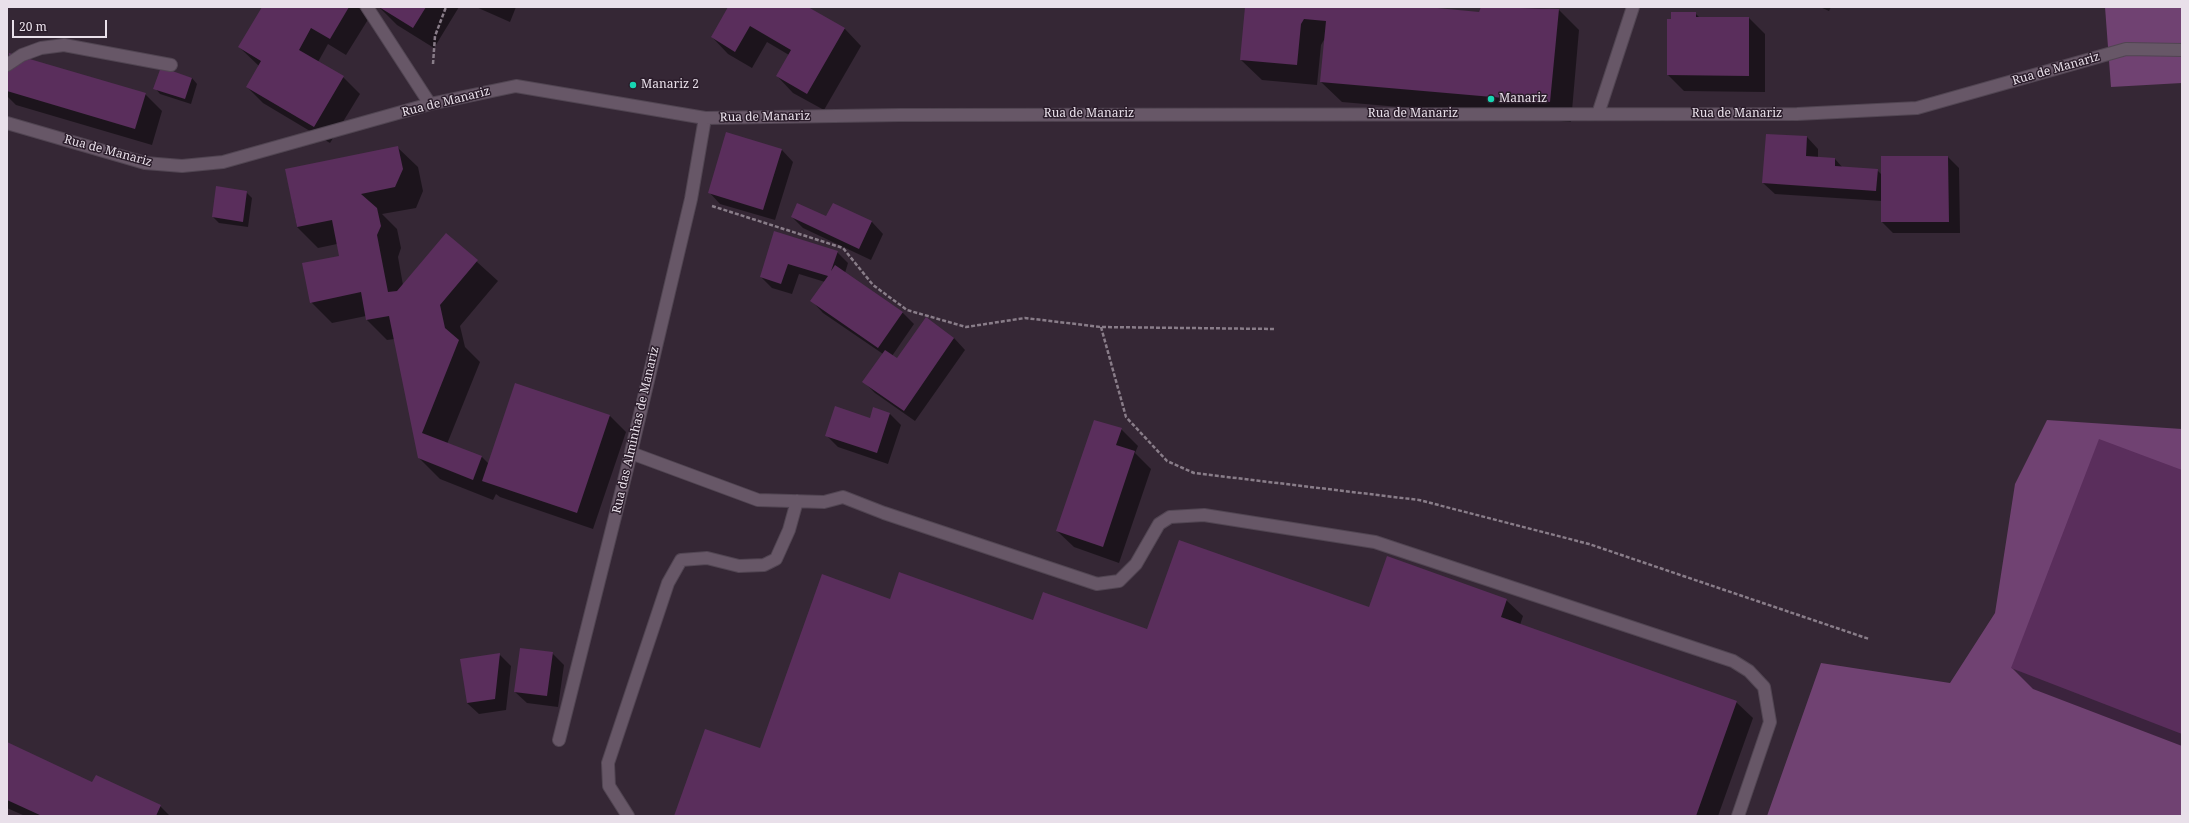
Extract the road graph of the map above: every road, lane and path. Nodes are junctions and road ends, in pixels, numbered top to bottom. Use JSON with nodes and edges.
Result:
{"nodes":[{"id":1,"x":367,"y":7,"type":"edge"},
{"id":2,"x":446,"y":7,"type":"edge"},
{"id":3,"x":1633,"y":7,"type":"edge"},
{"id":4,"x":2182,"y":50,"type":"edge"},
{"id":5,"x":7,"y":65,"type":"edge"},
{"id":6,"x":171,"y":65,"type":"dead end"},
{"id":7,"x":432,"y":66,"type":"dead end"},
{"id":8,"x":430,"y":104,"type":"junction"},
{"id":9,"x":1598,"y":114,"type":"junction"},
{"id":10,"x":705,"y":118,"type":"junction"},
{"id":11,"x":7,"y":123,"type":"edge"},
{"id":12,"x":691,"y":199,"type":"junction"},
{"id":13,"x":1101,"y":327,"type":"junction"},
{"id":14,"x":1275,"y":329,"type":"dead end"},
{"id":15,"x":631,"y":453,"type":"junction"},
{"id":16,"x":798,"y":501,"type":"junction"},
{"id":17,"x":1869,"y":640,"type":"dead end"},
{"id":18,"x":559,"y":740,"type":"dead end"},
{"id":19,"x":628,"y":816,"type":"edge"},
{"id":20,"x":1738,"y":816,"type":"edge"}],
"edges":[{"from":1,"to":8,"type":"street"},
{"from":2,"to":7,"type":"path"},
{"from":3,"to":9,"type":"street"},
{"from":4,"to":9,"type":"street","name":"Rua de Manariz"},
{"from":5,"to":6,"type":"street"},
{"from":8,"to":10,"type":"street","name":"Rua de Manariz"},
{"from":8,"to":11,"type":"street","name":"Rua de Manariz"},
{"from":9,"to":10,"type":"street","name":"Rua de Manariz"},
{"from":10,"to":12,"type":"street","name":"Rua das Alminhas de Manariz"},
{"from":12,"to":13,"type":"path"},
{"from":12,"to":15,"type":"street","name":"Rua das Alminhas de Manariz"},
{"from":13,"to":14,"type":"path"},
{"from":13,"to":17,"type":"path"},
{"from":15,"to":16,"type":"street"},
{"from":15,"to":18,"type":"street","name":"Rua das Alminhas de Manariz"},
{"from":16,"to":19,"type":"street"},
{"from":16,"to":20,"type":"street"}]}
